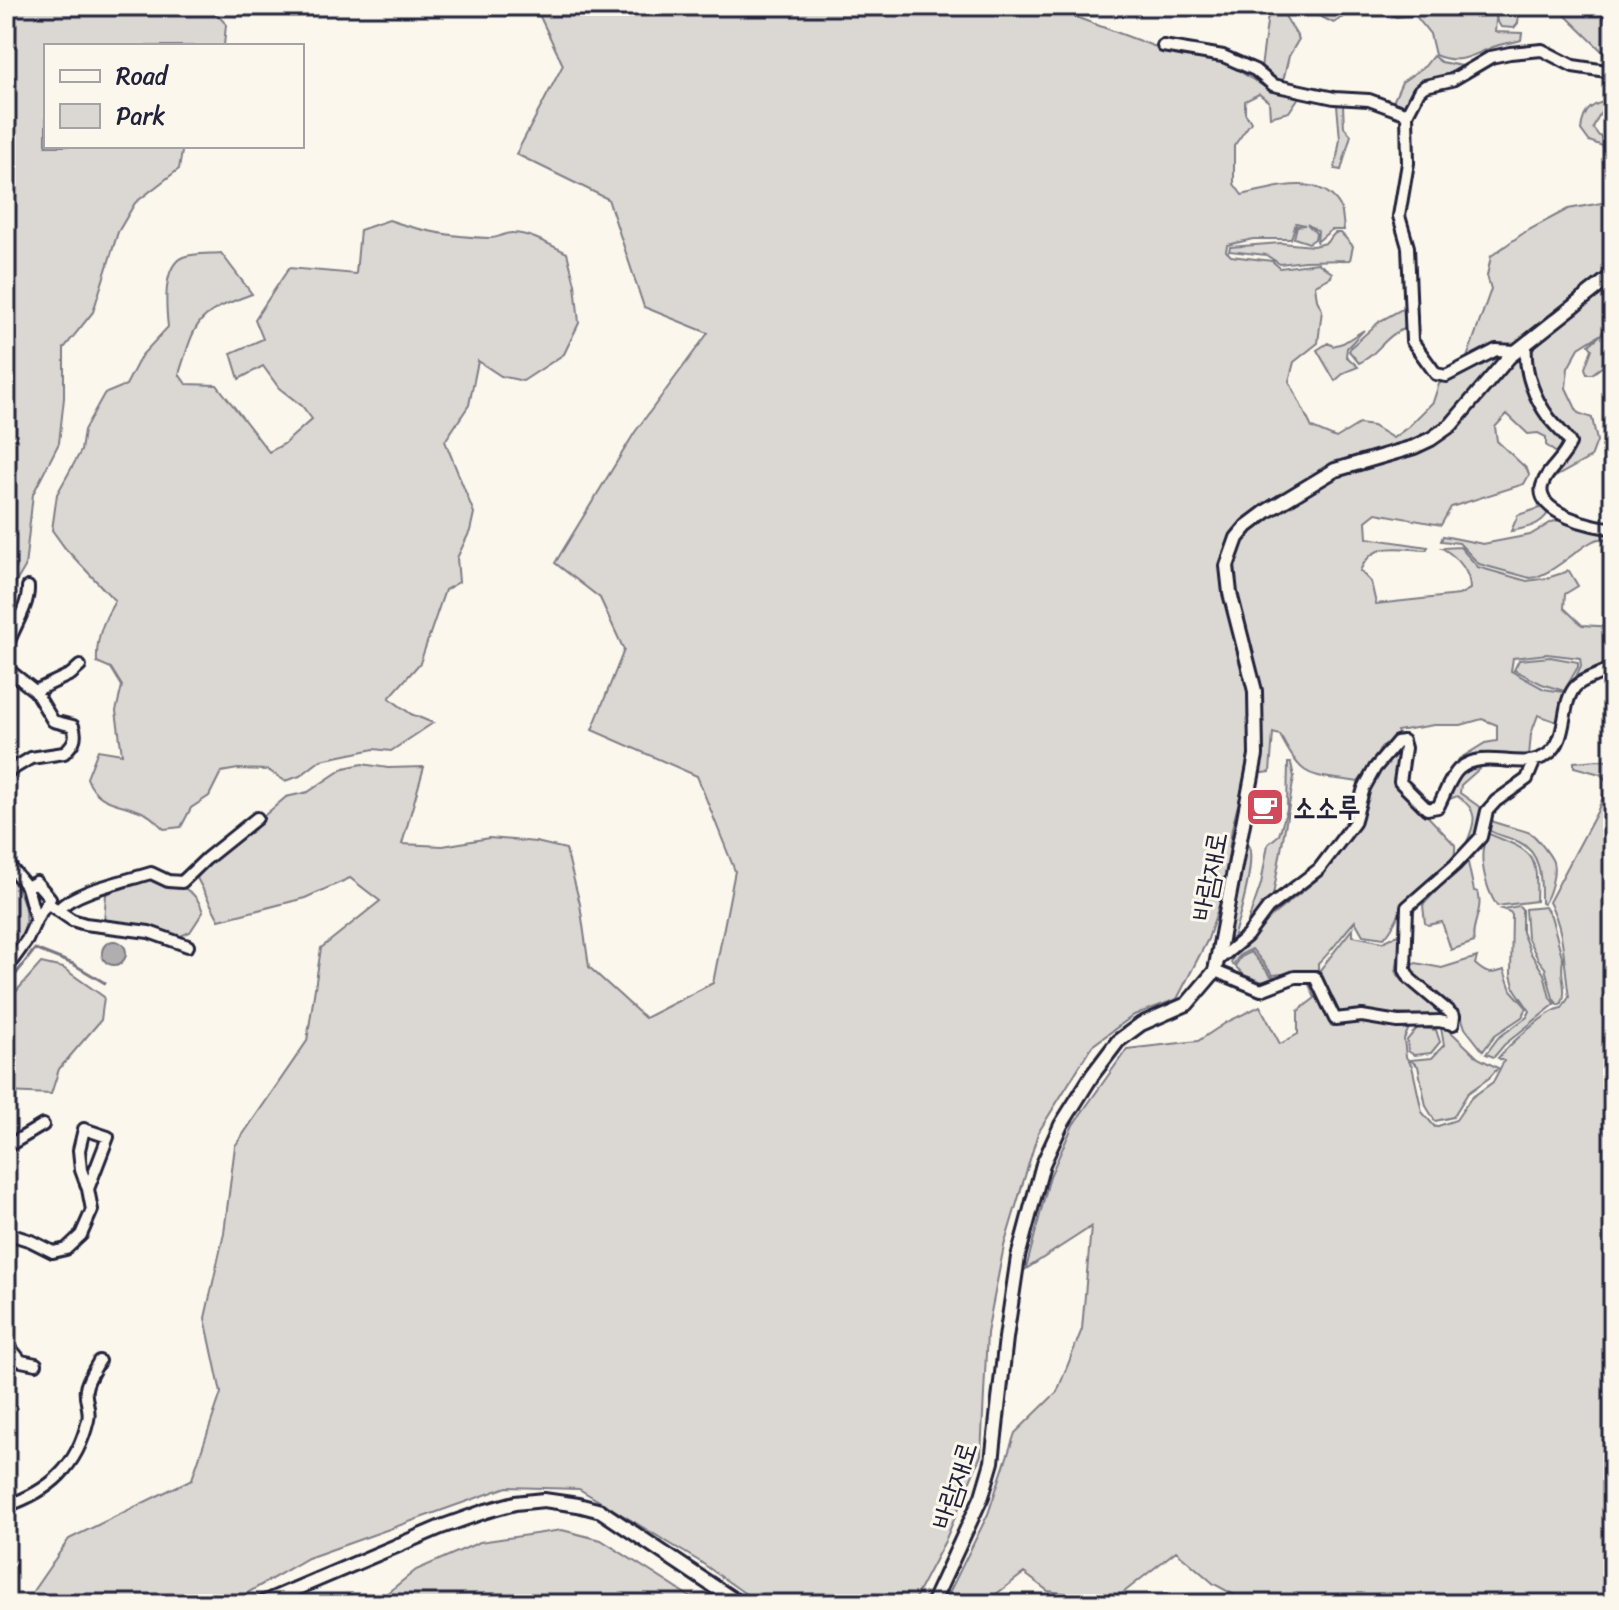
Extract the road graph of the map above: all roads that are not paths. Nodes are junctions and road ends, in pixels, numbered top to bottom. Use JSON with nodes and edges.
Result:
{"nodes":[{"id":1,"x":1163,"y":46,"type":"dead end"},
{"id":2,"x":1613,"y":72,"type":"edge"},
{"id":3,"x":1407,"y":114,"type":"junction"},
{"id":4,"x":1613,"y":275,"type":"edge"},
{"id":5,"x":1521,"y":348,"type":"junction"},
{"id":6,"x":1613,"y":528,"type":"edge"},
{"id":7,"x":28,"y":587,"type":"dead end"},
{"id":8,"x":6,"y":650,"type":"edge"},
{"id":9,"x":80,"y":666,"type":"dead end"},
{"id":10,"x":1613,"y":667,"type":"edge"},
{"id":11,"x":6,"y":668,"type":"edge"},
{"id":12,"x":35,"y":691,"type":"junction"},
{"id":13,"x":1535,"y":760,"type":"junction"},
{"id":14,"x":6,"y":773,"type":"edge"},
{"id":15,"x":257,"y":818,"type":"dead end"},
{"id":16,"x":6,"y":850,"type":"edge"},
{"id":17,"x":6,"y":863,"type":"edge"},
{"id":18,"x":27,"y":887,"type":"junction"},
{"id":19,"x":47,"y":903,"type":"junction"},
{"id":20,"x":58,"y":910,"type":"junction"},
{"id":21,"x":36,"y":920,"type":"junction"},
{"id":22,"x":188,"y":946,"type":"dead end"},
{"id":23,"x":1216,"y":966,"type":"junction"},
{"id":24,"x":6,"y":969,"type":"edge"},
{"id":25,"x":43,"y":1125,"type":"dead end"},
{"id":26,"x":6,"y":1147,"type":"edge"},
{"id":27,"x":88,"y":1189,"type":"junction"},
{"id":28,"x":6,"y":1233,"type":"edge"},
{"id":29,"x":6,"y":1343,"type":"edge"},
{"id":30,"x":99,"y":1361,"type":"dead end"},
{"id":31,"x":36,"y":1364,"type":"dead end"},
{"id":32,"x":6,"y":1506,"type":"edge"},
{"id":33,"x":260,"y":1604,"type":"edge"},
{"id":34,"x":740,"y":1604,"type":"edge"},
{"id":35,"x":932,"y":1604,"type":"edge"}],
"edges":[{"from":1,"to":3,"type":"street"},
{"from":2,"to":3,"type":"street"},
{"from":3,"to":5,"type":"street"},
{"from":4,"to":5,"type":"street","name":"바람재로"},
{"from":5,"to":6,"type":"street"},
{"from":5,"to":23,"type":"street","name":"바람재로"},
{"from":7,"to":8,"type":"street"},
{"from":9,"to":12,"type":"street"},
{"from":10,"to":13,"type":"street"},
{"from":11,"to":12,"type":"street"},
{"from":12,"to":14,"type":"street"},
{"from":13,"to":23,"type":"street"},
{"from":13,"to":23,"type":"street"},
{"from":15,"to":20,"type":"street"},
{"from":16,"to":17,"type":"street"},
{"from":17,"to":18,"type":"street"},
{"from":18,"to":19,"type":"street"},
{"from":18,"to":21,"type":"street"},
{"from":19,"to":20,"type":"street"},
{"from":19,"to":21,"type":"street"},
{"from":20,"to":22,"type":"street"},
{"from":21,"to":24,"type":"street"},
{"from":23,"to":35,"type":"street","name":"바람재로"},
{"from":25,"to":26,"type":"street"},
{"from":27,"to":27,"type":"street"},
{"from":27,"to":28,"type":"street"},
{"from":29,"to":31,"type":"street"},
{"from":30,"to":32,"type":"street"},
{"from":33,"to":34,"type":"street"}]}
